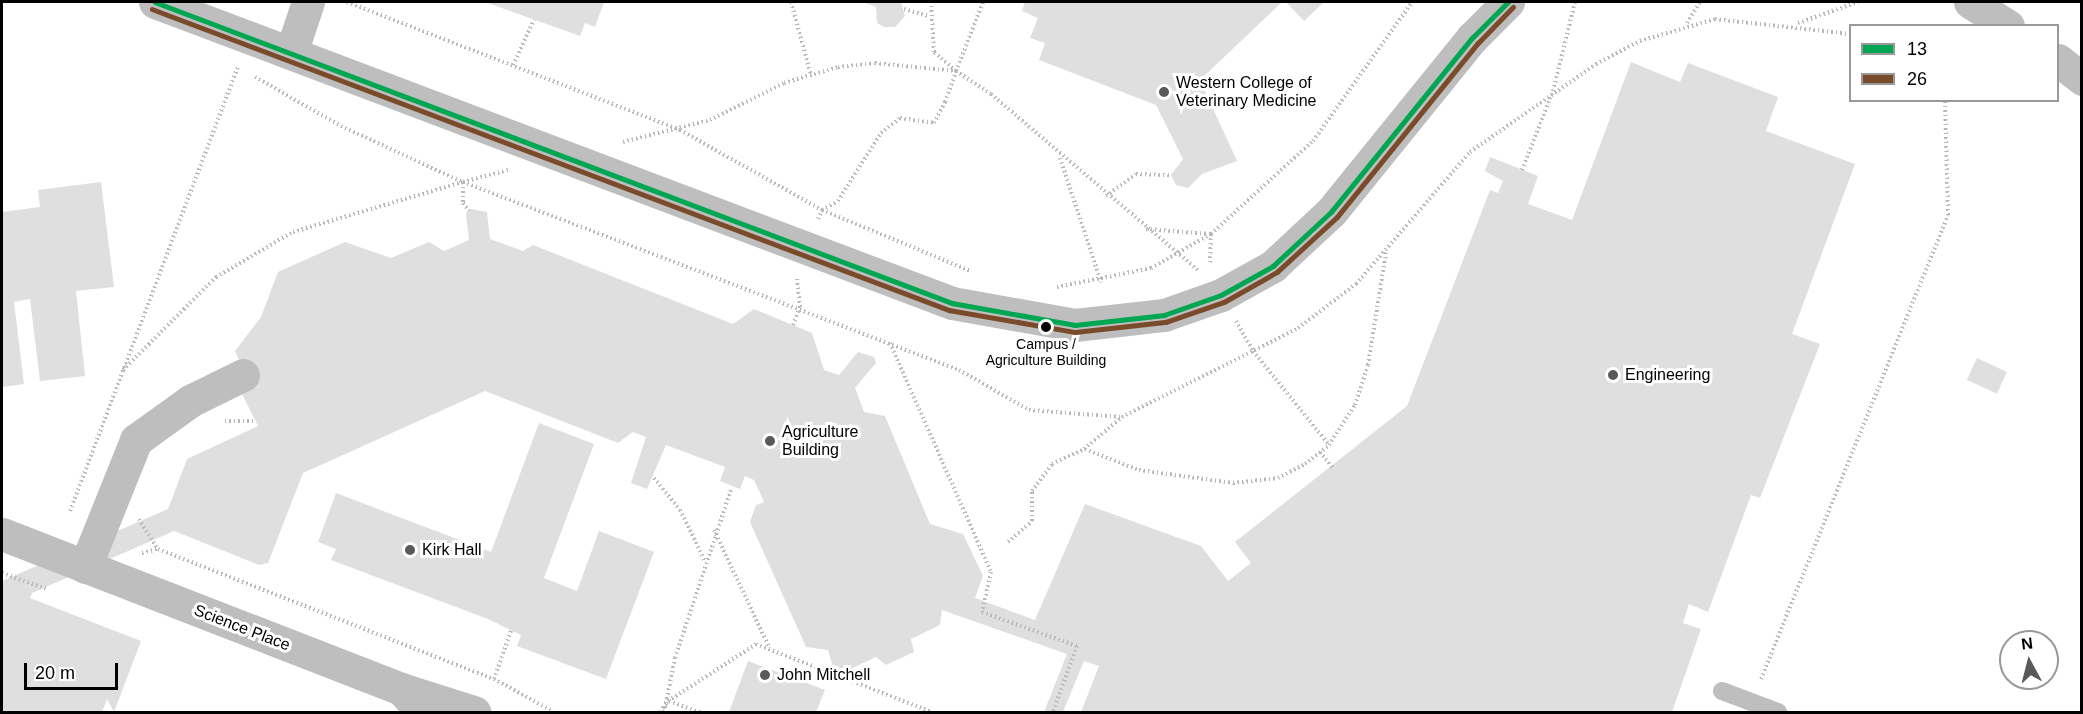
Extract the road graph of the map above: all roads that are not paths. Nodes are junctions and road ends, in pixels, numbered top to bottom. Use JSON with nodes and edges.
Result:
{"nodes":[{"id":1,"x":154,"y":2,"type":"edge"},
{"id":2,"x":308,"y":2,"type":"edge"},
{"id":3,"x":1508,"y":2,"type":"edge"},
{"id":4,"x":1970,"y":2,"type":"edge"},
{"id":5,"x":2005,"y":24,"type":"edge"},
{"id":6,"x":291,"y":53,"type":"junction"},
{"id":7,"x":2059,"y":61,"type":"edge"},
{"id":8,"x":2082,"y":79,"type":"edge"},
{"id":9,"x":243,"y":375,"type":"dead end"},
{"id":10,"x":2,"y":534,"type":"edge"},
{"id":11,"x":79,"y":554,"type":"junction"},
{"id":12,"x":400,"y":688,"type":"junction"},
{"id":13,"x":1722,"y":691,"type":"dead end"},
{"id":14,"x":422,"y":712,"type":"edge"},
{"id":15,"x":474,"y":712,"type":"edge"},
{"id":16,"x":1778,"y":712,"type":"edge"}],
"edges":[{"from":1,"to":6,"type":"street"},
{"from":2,"to":6,"type":"street"},
{"from":3,"to":6,"type":"street"},
{"from":4,"to":5,"type":"street"},
{"from":7,"to":8,"type":"street"},
{"from":9,"to":11,"type":"street"},
{"from":10,"to":11,"type":"street","name":"Science Place"},
{"from":11,"to":12,"type":"street","name":"Science Place"},
{"from":12,"to":14,"type":"street","name":"Science Place"},
{"from":12,"to":15,"type":"street","name":"Science Place"},
{"from":13,"to":16,"type":"lane"}]}
